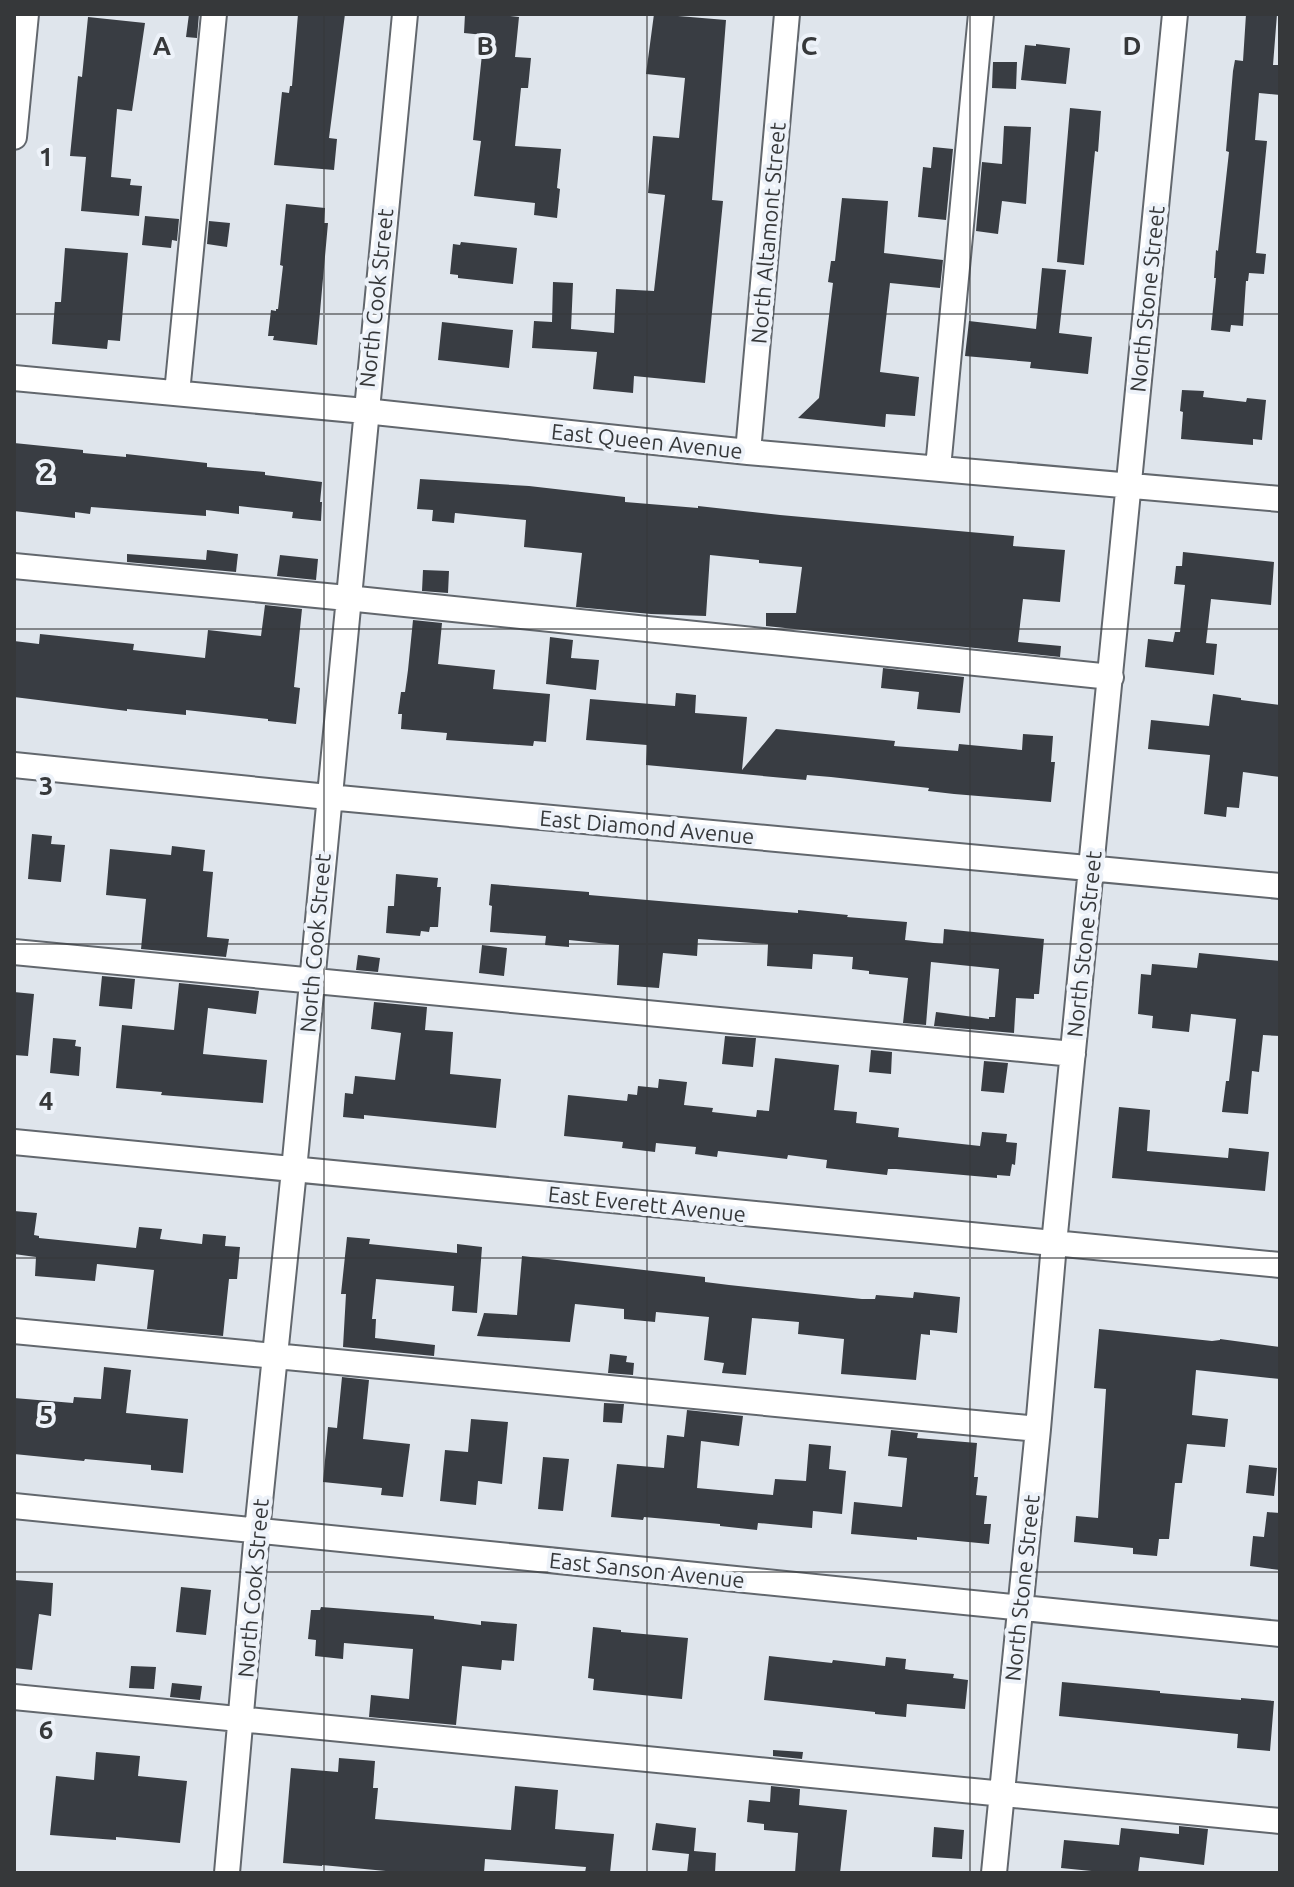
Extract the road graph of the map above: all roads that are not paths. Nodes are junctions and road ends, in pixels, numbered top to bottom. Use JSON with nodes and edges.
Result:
{"nodes":[{"id":1,"x":26,"y":14,"type":"edge"},
{"id":2,"x":214,"y":14,"type":"edge"},
{"id":3,"x":405,"y":14,"type":"edge"},
{"id":4,"x":787,"y":14,"type":"edge"},
{"id":5,"x":981,"y":14,"type":"edge"},
{"id":6,"x":1175,"y":14,"type":"edge"},
{"id":7,"x":14,"y":137,"type":"edge"},
{"id":8,"x":14,"y":378,"type":"edge"},
{"id":9,"x":177,"y":393,"type":"junction"},
{"id":10,"x":365,"y":411,"type":"junction"},
{"id":11,"x":748,"y":452,"type":"junction"},
{"id":12,"x":938,"y":468,"type":"junction"},
{"id":13,"x":1129,"y":485,"type":"junction"},
{"id":14,"x":1280,"y":499,"type":"edge"},
{"id":15,"x":14,"y":566,"type":"edge"},
{"id":16,"x":347,"y":598,"type":"junction"},
{"id":17,"x":1111,"y":677,"type":"junction"},
{"id":18,"x":14,"y":765,"type":"edge"},
{"id":19,"x":328,"y":797,"type":"junction"},
{"id":20,"x":1092,"y":867,"type":"junction"},
{"id":21,"x":1280,"y":886,"type":"edge"},
{"id":22,"x":14,"y":952,"type":"edge"},
{"id":23,"x":311,"y":979,"type":"junction"},
{"id":24,"x":1073,"y":1054,"type":"junction"},
{"id":25,"x":14,"y":1142,"type":"edge"},
{"id":26,"x":294,"y":1170,"type":"junction"},
{"id":27,"x":1054,"y":1244,"type":"junction"},
{"id":28,"x":1280,"y":1265,"type":"edge"},
{"id":29,"x":14,"y":1331,"type":"edge"},
{"id":30,"x":275,"y":1357,"type":"junction"},
{"id":31,"x":1038,"y":1429,"type":"junction"},
{"id":32,"x":14,"y":1506,"type":"edge"},
{"id":33,"x":257,"y":1531,"type":"junction"},
{"id":34,"x":1019,"y":1608,"type":"junction"},
{"id":35,"x":1280,"y":1634,"type":"edge"},
{"id":36,"x":14,"y":1697,"type":"edge"},
{"id":37,"x":241,"y":1719,"type":"junction"},
{"id":38,"x":1001,"y":1793,"type":"junction"},
{"id":39,"x":1280,"y":1821,"type":"edge"},
{"id":40,"x":227,"y":1873,"type":"edge"},
{"id":41,"x":994,"y":1873,"type":"edge"}],
"edges":[{"from":1,"to":7,"type":"street"},
{"from":2,"to":9,"type":"street"},
{"from":3,"to":10,"type":"street","name":"North Cook Street"},
{"from":4,"to":11,"type":"street","name":"North Altamont Street"},
{"from":5,"to":12,"type":"street"},
{"from":6,"to":13,"type":"street","name":"North Stone Street"},
{"from":8,"to":9,"type":"street","name":"East Queen Avenue"},
{"from":9,"to":10,"type":"street","name":"East Queen Avenue"},
{"from":10,"to":11,"type":"street","name":"East Queen Avenue"},
{"from":10,"to":16,"type":"street","name":"North Cook Street"},
{"from":11,"to":12,"type":"street","name":"East Queen Avenue"},
{"from":12,"to":13,"type":"street","name":"East Queen Avenue"},
{"from":13,"to":14,"type":"street","name":"East Queen Avenue"},
{"from":13,"to":17,"type":"street","name":"North Stone Street"},
{"from":15,"to":16,"type":"street"},
{"from":16,"to":17,"type":"street"},
{"from":16,"to":19,"type":"street","name":"North Cook Street"},
{"from":17,"to":20,"type":"street","name":"North Stone Street"},
{"from":18,"to":19,"type":"street","name":"East Diamond Avenue"},
{"from":19,"to":20,"type":"street","name":"East Diamond Avenue"},
{"from":19,"to":23,"type":"street","name":"North Cook Street"},
{"from":20,"to":21,"type":"street","name":"East Diamond Avenue"},
{"from":20,"to":24,"type":"street","name":"North Stone Street"},
{"from":22,"to":23,"type":"street"},
{"from":23,"to":24,"type":"street"},
{"from":23,"to":26,"type":"street","name":"North Cook Street"},
{"from":24,"to":27,"type":"street","name":"North Stone Street"},
{"from":25,"to":26,"type":"street","name":"East Everett Avenue"},
{"from":26,"to":27,"type":"street","name":"East Everett Avenue"},
{"from":26,"to":30,"type":"street","name":"North Cook Street"},
{"from":27,"to":28,"type":"street","name":"East Everett Avenue"},
{"from":27,"to":31,"type":"street","name":"North Stone Street"},
{"from":29,"to":30,"type":"street"},
{"from":30,"to":31,"type":"street"},
{"from":30,"to":33,"type":"street","name":"North Cook Street"},
{"from":31,"to":34,"type":"street","name":"North Stone Street"},
{"from":32,"to":33,"type":"street","name":"East Sanson Avenue"},
{"from":33,"to":34,"type":"street","name":"East Sanson Avenue"},
{"from":33,"to":37,"type":"street","name":"North Cook Street"},
{"from":34,"to":35,"type":"street","name":"East Sanson Avenue"},
{"from":34,"to":38,"type":"street","name":"North Stone Street"},
{"from":36,"to":37,"type":"street"},
{"from":37,"to":38,"type":"street"},
{"from":37,"to":40,"type":"street","name":"North Cook Street"},
{"from":38,"to":39,"type":"street"},
{"from":38,"to":41,"type":"street","name":"North Stone Street"}]}
